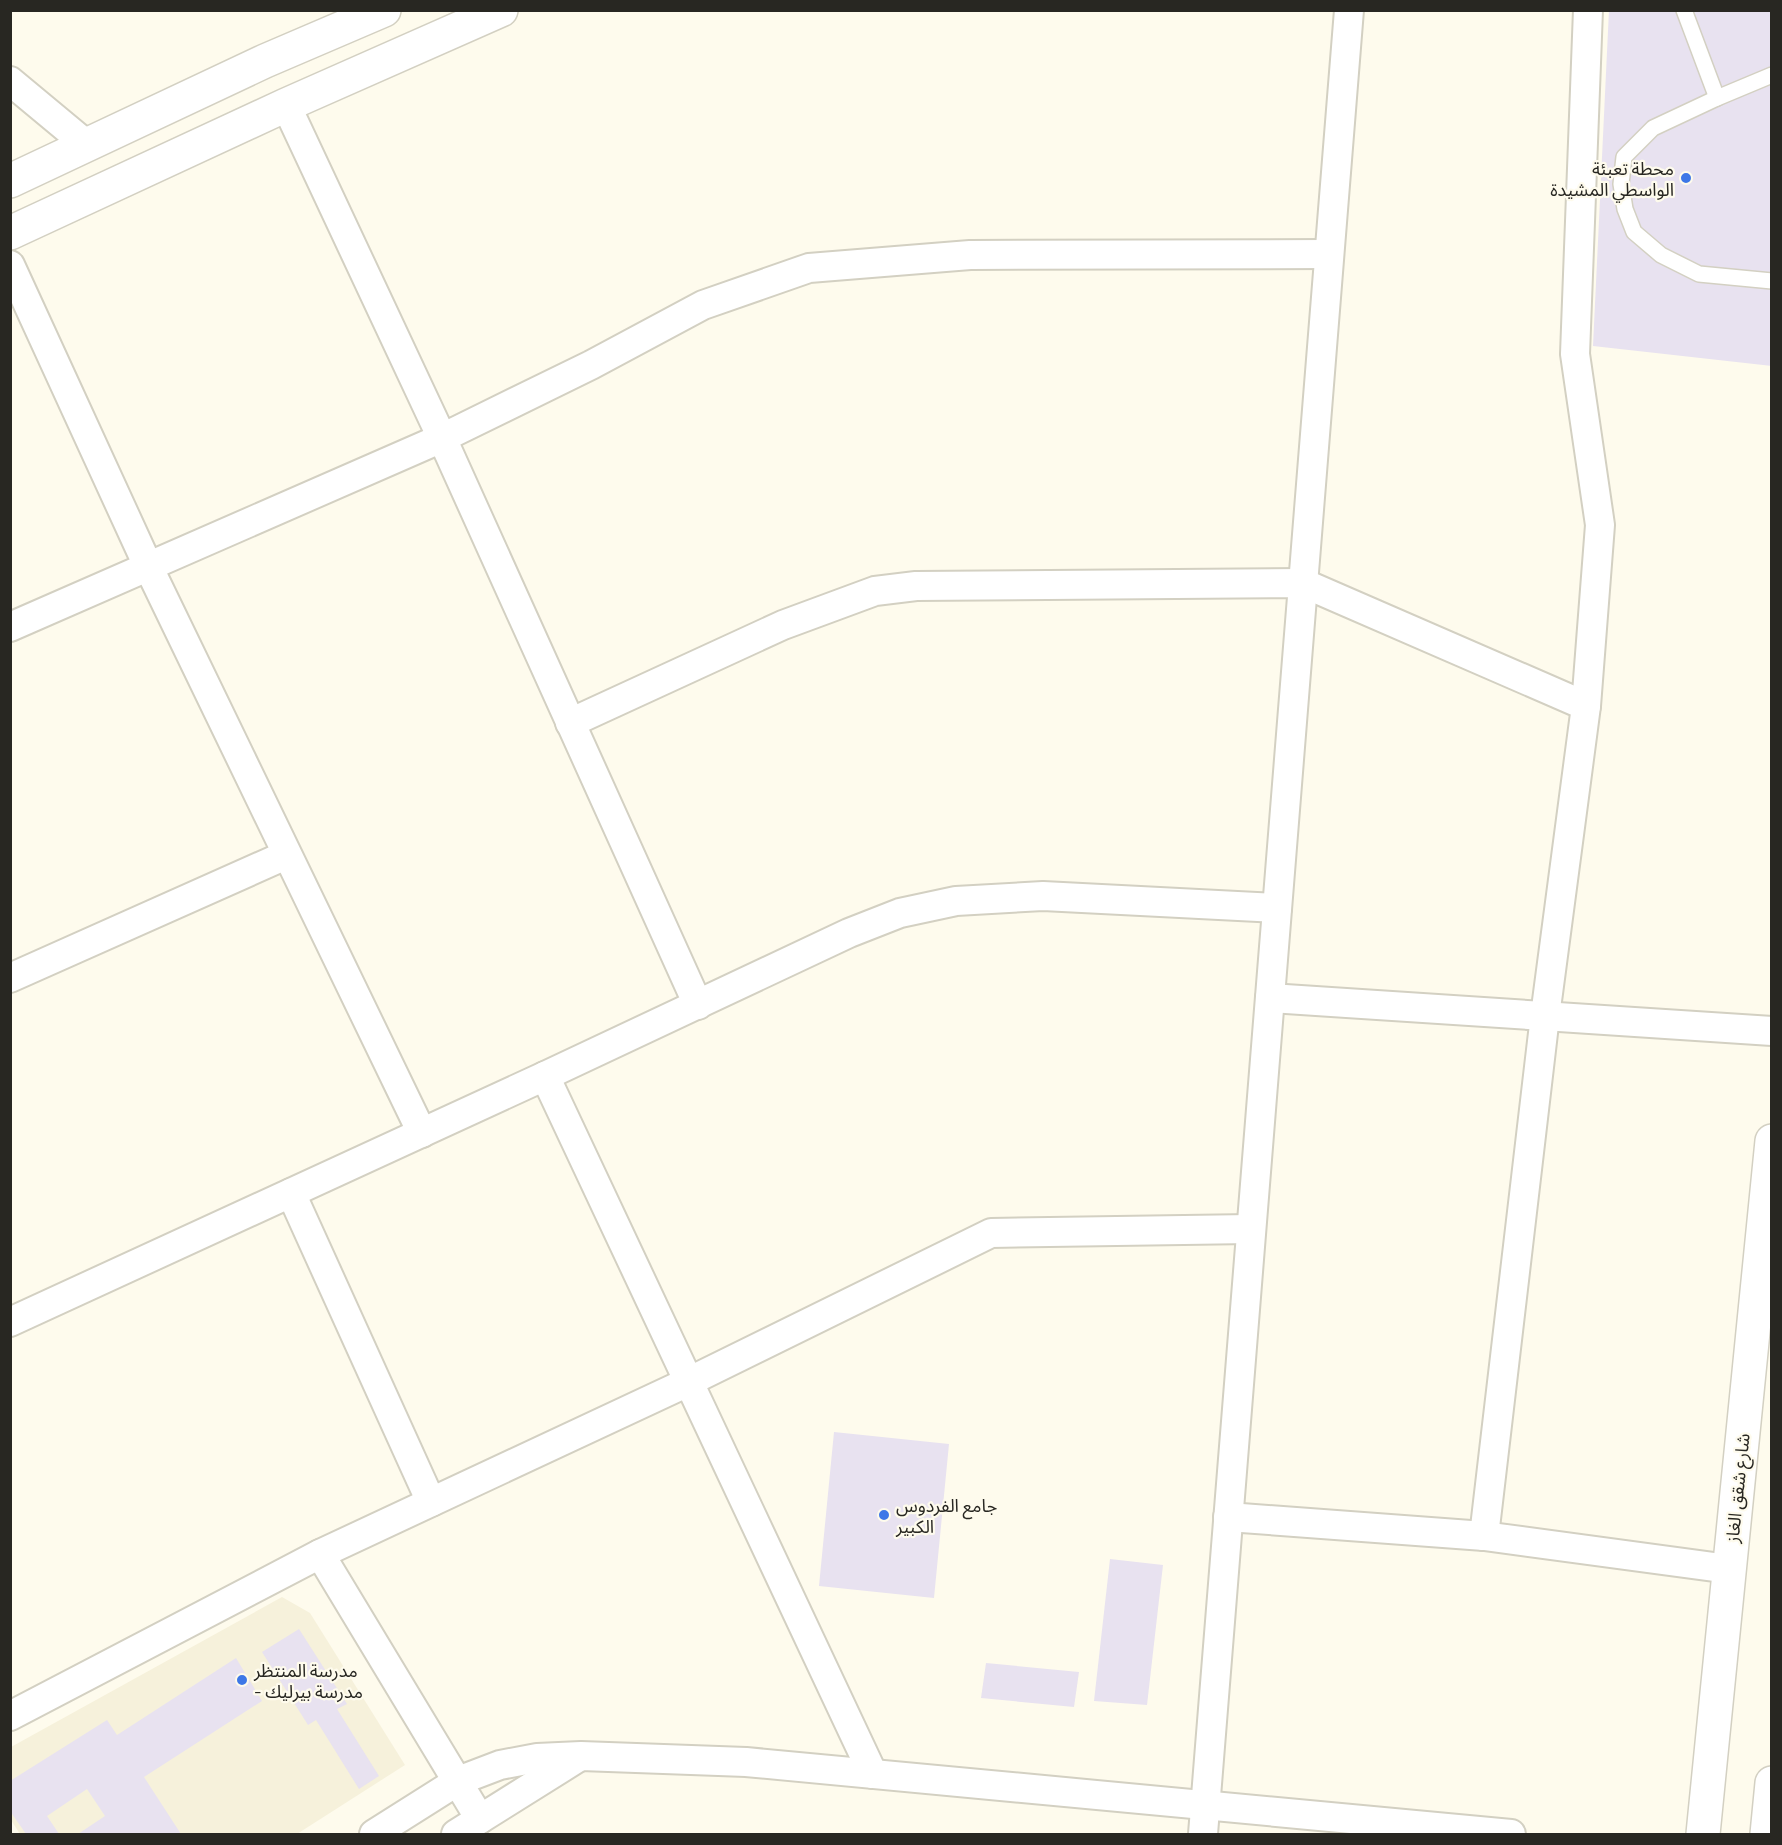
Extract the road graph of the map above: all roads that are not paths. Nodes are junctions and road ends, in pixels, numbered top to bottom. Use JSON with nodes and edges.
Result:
{"nodes":[{"id":1,"x":384,"y":10,"type":"edge"},
{"id":2,"x":501,"y":10,"type":"edge"},
{"id":3,"x":1348,"y":10,"type":"edge"},
{"id":4,"x":1588,"y":10,"type":"edge"},
{"id":5,"x":1683,"y":10,"type":"edge"},
{"id":6,"x":265,"y":61,"type":"junction"},
{"id":7,"x":1772,"y":75,"type":"edge"},
{"id":8,"x":10,"y":81,"type":"edge"},
{"id":9,"x":1717,"y":98,"type":"junction"},
{"id":10,"x":286,"y":105,"type":"junction"},
{"id":11,"x":87,"y":145,"type":"junction"},
{"id":12,"x":10,"y":181,"type":"edge"},
{"id":13,"x":10,"y":233,"type":"edge"},
{"id":14,"x":1328,"y":254,"type":"junction"},
{"id":15,"x":10,"y":265,"type":"edge"},
{"id":16,"x":1772,"y":282,"type":"edge"},
{"id":17,"x":442,"y":438,"type":"junction"},
{"id":18,"x":148,"y":566,"type":"junction"},
{"id":19,"x":1303,"y":583,"type":"junction"},
{"id":20,"x":10,"y":627,"type":"edge"},
{"id":21,"x":1586,"y":706,"type":"junction"},
{"id":22,"x":570,"y":723,"type":"junction"},
{"id":23,"x":286,"y":855,"type":"junction"},
{"id":24,"x":1277,"y":908,"type":"junction"},
{"id":25,"x":10,"y":978,"type":"edge"},
{"id":26,"x":1270,"y":998,"type":"junction"},
{"id":27,"x":698,"y":1005,"type":"junction"},
{"id":28,"x":1545,"y":1016,"type":"junction"},
{"id":29,"x":1772,"y":1031,"type":"edge"},
{"id":30,"x":545,"y":1076,"type":"junction"},
{"id":31,"x":422,"y":1133,"type":"junction"},
{"id":32,"x":1772,"y":1141,"type":"edge"},
{"id":33,"x":291,"y":1193,"type":"junction"},
{"id":34,"x":1251,"y":1229,"type":"junction"},
{"id":35,"x":10,"y":1322,"type":"edge"},
{"id":36,"x":1760,"y":1379,"type":"edge"},
{"id":37,"x":688,"y":1382,"type":"junction"},
{"id":38,"x":431,"y":1502,"type":"junction"},
{"id":39,"x":1228,"y":1516,"type":"junction"},
{"id":40,"x":1484,"y":1536,"type":"junction"},
{"id":41,"x":320,"y":1554,"type":"junction"},
{"id":42,"x":1729,"y":1569,"type":"junction"},
{"id":43,"x":10,"y":1716,"type":"edge"},
{"id":44,"x":581,"y":1756,"type":"junction"},
{"id":45,"x":873,"y":1774,"type":"junction"},
{"id":46,"x":458,"y":1781,"type":"junction"},
{"id":47,"x":1772,"y":1783,"type":"edge"},
{"id":48,"x":1205,"y":1805,"type":"junction"},
{"id":49,"x":480,"y":1819,"type":"junction"},
{"id":50,"x":374,"y":1834,"type":"edge"},
{"id":51,"x":456,"y":1834,"type":"edge"},
{"id":52,"x":1203,"y":1834,"type":"edge"},
{"id":53,"x":1511,"y":1834,"type":"edge"},
{"id":54,"x":1703,"y":1834,"type":"edge"},
{"id":55,"x":1767,"y":1834,"type":"edge"}],
"edges":[{"from":1,"to":6,"type":"street"},
{"from":2,"to":10,"type":"street"},
{"from":3,"to":14,"type":"street"},
{"from":4,"to":21,"type":"street"},
{"from":5,"to":9,"type":"lane"},
{"from":6,"to":10,"type":"street"},
{"from":6,"to":11,"type":"street"},
{"from":7,"to":9,"type":"lane"},
{"from":8,"to":11,"type":"street"},
{"from":9,"to":16,"type":"lane"},
{"from":10,"to":13,"type":"street"},
{"from":10,"to":17,"type":"street"},
{"from":11,"to":12,"type":"street"},
{"from":14,"to":17,"type":"street"},
{"from":14,"to":19,"type":"street"},
{"from":15,"to":18,"type":"street"},
{"from":17,"to":18,"type":"street"},
{"from":17,"to":22,"type":"street"},
{"from":18,"to":20,"type":"street"},
{"from":18,"to":23,"type":"street"},
{"from":19,"to":21,"type":"street"},
{"from":19,"to":22,"type":"street"},
{"from":19,"to":24,"type":"street"},
{"from":21,"to":28,"type":"street"},
{"from":22,"to":27,"type":"street"},
{"from":23,"to":25,"type":"street"},
{"from":23,"to":31,"type":"street"},
{"from":24,"to":26,"type":"street"},
{"from":24,"to":27,"type":"street"},
{"from":26,"to":28,"type":"street"},
{"from":26,"to":34,"type":"street"},
{"from":27,"to":30,"type":"street"},
{"from":28,"to":29,"type":"street"},
{"from":28,"to":40,"type":"street"},
{"from":30,"to":31,"type":"street"},
{"from":30,"to":37,"type":"street"},
{"from":31,"to":33,"type":"street"},
{"from":32,"to":36,"type":"street","name":"شارع شقق الغاز"},
{"from":33,"to":35,"type":"street"},
{"from":33,"to":38,"type":"street"},
{"from":34,"to":37,"type":"street"},
{"from":34,"to":39,"type":"street"},
{"from":36,"to":42,"type":"street","name":"شارع شقق الغاز"},
{"from":37,"to":38,"type":"street"},
{"from":37,"to":45,"type":"street"},
{"from":38,"to":41,"type":"street"},
{"from":39,"to":40,"type":"street"},
{"from":39,"to":48,"type":"street"},
{"from":40,"to":42,"type":"street"},
{"from":41,"to":43,"type":"street"},
{"from":41,"to":46,"type":"street"},
{"from":42,"to":54,"type":"street","name":"شارع شقق الغاز"},
{"from":44,"to":45,"type":"street"},
{"from":44,"to":46,"type":"street"},
{"from":44,"to":49,"type":"street"},
{"from":45,"to":48,"type":"street"},
{"from":46,"to":49,"type":"street"},
{"from":46,"to":50,"type":"street"},
{"from":47,"to":55,"type":"street"},
{"from":48,"to":52,"type":"street"},
{"from":48,"to":53,"type":"street"},
{"from":49,"to":51,"type":"street"}]}
